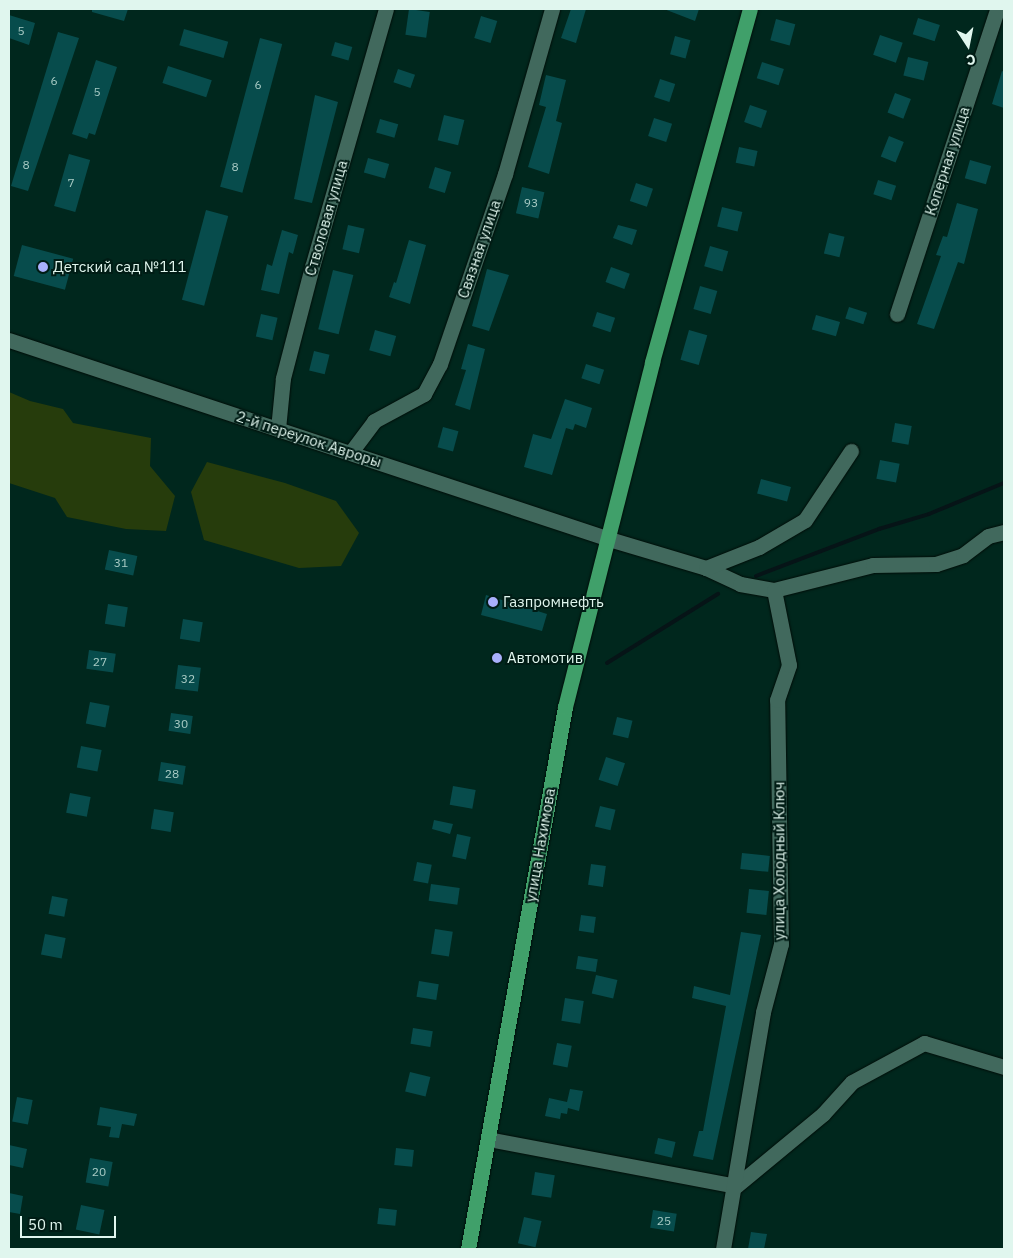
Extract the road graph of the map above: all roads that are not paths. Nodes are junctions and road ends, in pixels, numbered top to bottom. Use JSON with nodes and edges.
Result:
{"nodes":[{"id":1,"x":386,"y":9,"type":"edge"},
{"id":2,"x":552,"y":9,"type":"edge"},
{"id":3,"x":750,"y":9,"type":"edge"},
{"id":4,"x":997,"y":9,"type":"edge"},
{"id":5,"x":897,"y":314,"type":"dead end"},
{"id":6,"x":9,"y":340,"type":"edge"},
{"id":7,"x":278,"y":430,"type":"junction"},
{"id":8,"x":851,"y":451,"type":"dead end"},
{"id":9,"x":350,"y":452,"type":"junction"},
{"id":10,"x":1004,"y":532,"type":"edge"},
{"id":11,"x":609,"y":539,"type":"junction"},
{"id":12,"x":706,"y":568,"type":"junction"},
{"id":13,"x":774,"y":590,"type":"junction"},
{"id":14,"x":1004,"y":1067,"type":"edge"},
{"id":15,"x":488,"y":1139,"type":"junction"},
{"id":16,"x":736,"y":1186,"type":"junction"},
{"id":17,"x":468,"y":1249,"type":"edge"},
{"id":18,"x":723,"y":1249,"type":"edge"}],
"edges":[{"from":1,"to":7,"type":"street","name":"Стволовая улица"},
{"from":2,"to":9,"type":"street","name":"Связная улица"},
{"from":3,"to":11,"type":"main road","name":"улица Нахимова"},
{"from":4,"to":5,"type":"street","name":"Коперная улица"},
{"from":6,"to":7,"type":"street","name":"2-й переулок Авроры"},
{"from":7,"to":9,"type":"street","name":"2-й переулок Авроры"},
{"from":8,"to":12,"type":"street"},
{"from":9,"to":11,"type":"street","name":"2-й переулок Авроры"},
{"from":10,"to":13,"type":"street"},
{"from":11,"to":12,"type":"street","name":"2-й переулок Авроры"},
{"from":11,"to":15,"type":"main road","name":"улица Нахимова"},
{"from":12,"to":13,"type":"street","name":"2-й переулок Авроры"},
{"from":13,"to":16,"type":"street","name":"улица Холодный Ключ"},
{"from":14,"to":16,"type":"street"},
{"from":15,"to":16,"type":"street"},
{"from":15,"to":17,"type":"main road","name":"улица Нахимова"},
{"from":16,"to":18,"type":"street","name":"улица Холодный Ключ"}]}
